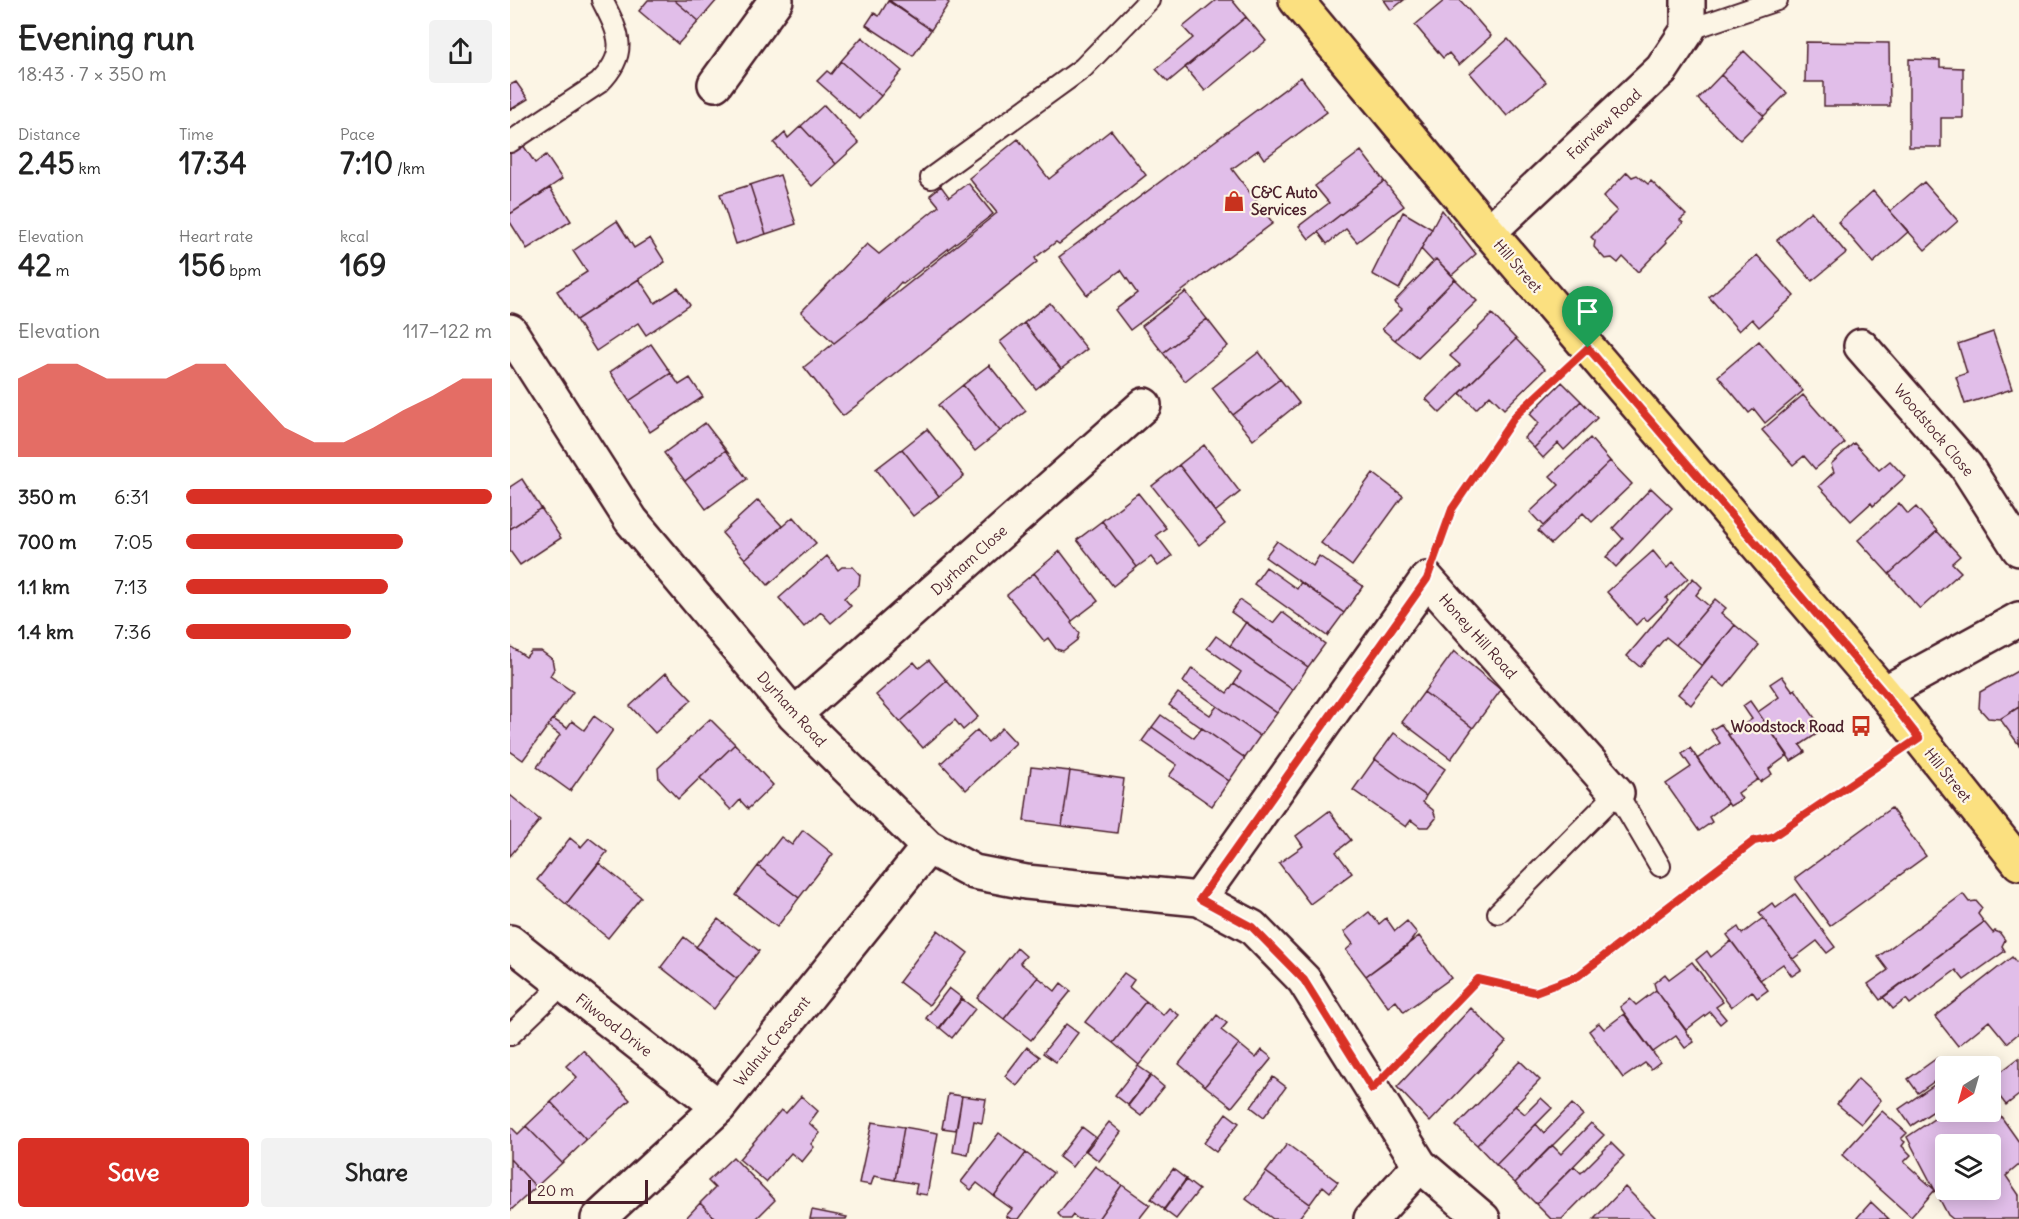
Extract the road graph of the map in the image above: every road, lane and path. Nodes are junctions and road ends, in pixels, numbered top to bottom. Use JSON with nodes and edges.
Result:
{"nodes":[{"id":1,"x":602,"y":0,"type":"edge"},
{"id":2,"x":776,"y":0,"type":"edge"},
{"id":3,"x":1149,"y":0,"type":"edge"},
{"id":4,"x":1296,"y":0,"type":"edge"},
{"id":5,"x":1776,"y":0,"type":"edge"},
{"id":6,"x":1688,"y":15,"type":"edge"},
{"id":7,"x":715,"y":84,"type":"dead end"},
{"id":8,"x":510,"y":142,"type":"edge"},
{"id":9,"x":931,"y":178,"type":"dead end"},
{"id":10,"x":1489,"y":232,"type":"junction"},
{"id":11,"x":510,"y":331,"type":"edge"},
{"id":12,"x":1862,"y":346,"type":"dead end"},
{"id":13,"x":1588,"y":348,"type":"junction"},
{"id":14,"x":1144,"y":405,"type":"dead end"},
{"id":15,"x":2019,"y":549,"type":"edge"},
{"id":16,"x":1427,"y":579,"type":"junction"},
{"id":17,"x":2019,"y":619,"type":"edge"},
{"id":18,"x":1884,"y":693,"type":"junction"},
{"id":19,"x":794,"y":715,"type":"junction"},
{"id":20,"x":1919,"y":738,"type":"junction"},
{"id":21,"x":1617,"y":793,"type":"junction"},
{"id":22,"x":928,"y":847,"type":"junction"},
{"id":23,"x":2019,"y":863,"type":"edge"},
{"id":24,"x":1660,"y":866,"type":"dead end"},
{"id":25,"x":1200,"y":899,"type":"junction"},
{"id":26,"x":1498,"y":914,"type":"dead end"},
{"id":27,"x":510,"y":942,"type":"edge"},
{"id":28,"x":563,"y":984,"type":"junction"},
{"id":29,"x":510,"y":1035,"type":"edge"},
{"id":30,"x":1372,"y":1089,"type":"junction"},
{"id":31,"x":719,"y":1107,"type":"junction"},
{"id":32,"x":1420,"y":1165,"type":"junction"},
{"id":33,"x":598,"y":1219,"type":"edge"},
{"id":34,"x":1371,"y":1219,"type":"edge"},
{"id":35,"x":1483,"y":1219,"type":"edge"}],
"edges":[{"from":1,"to":8,"type":"lane"},
{"from":2,"to":7,"type":"street"},
{"from":3,"to":9,"type":"lane"},
{"from":4,"to":10,"type":"main road","name":"Hill Street"},
{"from":5,"to":6,"type":"lane"},
{"from":6,"to":10,"type":"street","name":"Fairview Road"},
{"from":10,"to":13,"type":"main road","name":"Hill Street"},
{"from":11,"to":19,"type":"street","name":"Dyrham Road"},
{"from":12,"to":15,"type":"street","name":"Woodstock Close"},
{"from":13,"to":16,"type":"path"},
{"from":13,"to":18,"type":"main road","name":"Hill Street"},
{"from":14,"to":19,"type":"street","name":"Dyrham Close"},
{"from":16,"to":21,"type":"street","name":"Honey Hill Road"},
{"from":16,"to":25,"type":"street","name":"Honey Hill Road"},
{"from":17,"to":18,"type":"street"},
{"from":18,"to":20,"type":"main road","name":"Hill Street"},
{"from":19,"to":22,"type":"street","name":"Dyrham Road"},
{"from":20,"to":23,"type":"main road","name":"Hill Street"},
{"from":20,"to":30,"type":"path"},
{"from":21,"to":24,"type":"lane"},
{"from":21,"to":26,"type":"lane"},
{"from":22,"to":25,"type":"street","name":"Dyrham Road"},
{"from":22,"to":31,"type":"street","name":"Walnut Crescent"},
{"from":25,"to":30,"type":"street"},
{"from":27,"to":28,"type":"street","name":"Filwood Drive"},
{"from":28,"to":29,"type":"lane"},
{"from":28,"to":31,"type":"street","name":"Filwood Drive"},
{"from":30,"to":32,"type":"street"},
{"from":31,"to":33,"type":"street","name":"Walnut Crescent"},
{"from":32,"to":34,"type":"street"},
{"from":32,"to":35,"type":"street"}]}
